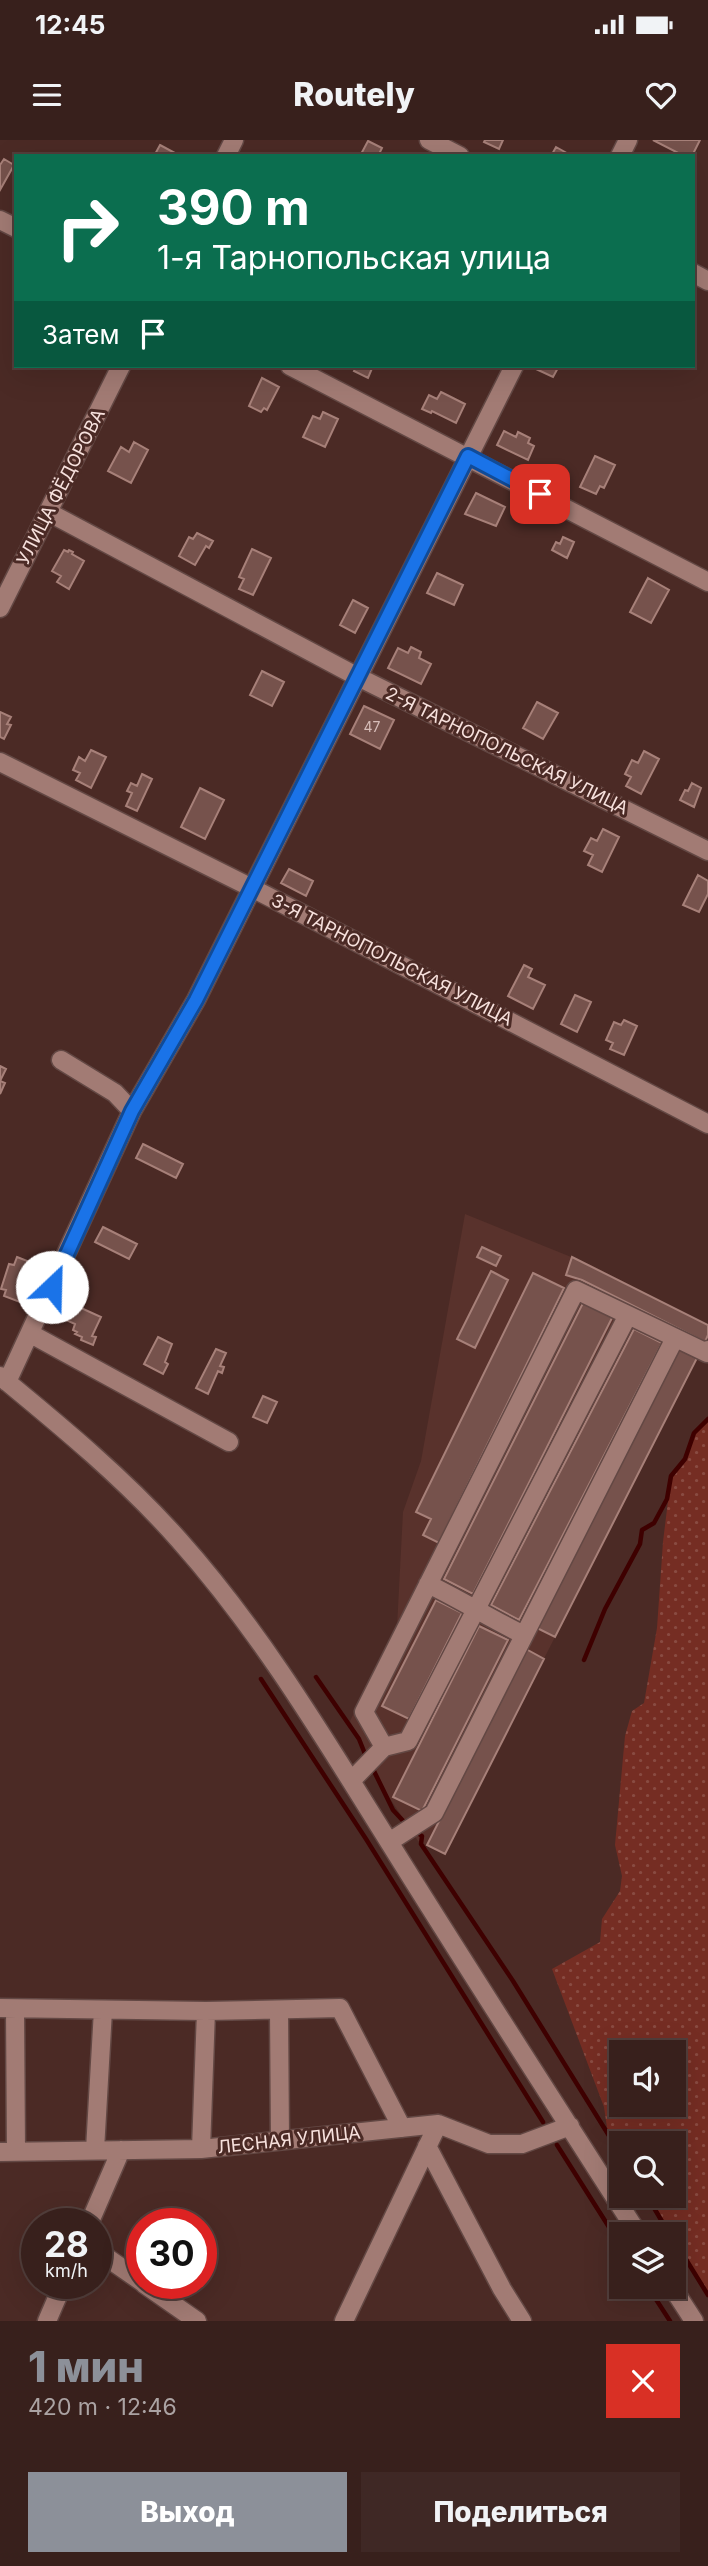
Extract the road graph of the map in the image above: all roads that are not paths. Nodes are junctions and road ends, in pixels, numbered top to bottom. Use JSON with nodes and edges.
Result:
{"nodes":[{"id":1,"x":429,"y":140,"type":"edge"},
{"id":2,"x":456,"y":154,"type":"edge"},
{"id":3,"x":120,"y":368,"type":"edge"},
{"id":4,"x":294,"y":368,"type":"edge"},
{"id":5,"x":513,"y":368,"type":"edge"},
{"id":6,"x":468,"y":456,"type":"junction"},
{"id":7,"x":48,"y":512,"type":"junction"},
{"id":8,"x":708,"y":582,"type":"edge"},
{"id":9,"x":0,"y":608,"type":"edge"},
{"id":10,"x":358,"y":677,"type":"junction"},
{"id":11,"x":0,"y":762,"type":"edge"},
{"id":12,"x":708,"y":851,"type":"edge"},
{"id":13,"x":252,"y":888,"type":"junction"},
{"id":14,"x":61,"y":1060,"type":"dead end"},
{"id":15,"x":132,"y":1111,"type":"junction"},
{"id":16,"x":708,"y":1124,"type":"edge"},
{"id":17,"x":628,"y":1315,"type":"junction"},
{"id":18,"x":31,"y":1334,"type":"junction"},
{"id":19,"x":675,"y":1338,"type":"junction"},
{"id":20,"x":708,"y":1350,"type":"edge"},
{"id":21,"x":4,"y":1379,"type":"edge"},
{"id":22,"x":229,"y":1441,"type":"dead end"},
{"id":23,"x":428,"y":1584,"type":"junction"},
{"id":24,"x":476,"y":1611,"type":"junction"},
{"id":25,"x":524,"y":1636,"type":"junction"},
{"id":26,"x":384,"y":1747,"type":"junction"},
{"id":27,"x":352,"y":1781,"type":"junction"},
{"id":28,"x":389,"y":1842,"type":"junction"},
{"id":29,"x":8,"y":2009,"type":"edge"},
{"id":30,"x":103,"y":2010,"type":"junction"},
{"id":31,"x":279,"y":2010,"type":"junction"},
{"id":32,"x":206,"y":2011,"type":"junction"},
{"id":33,"x":438,"y":2124,"type":"junction"},
{"id":34,"x":570,"y":2126,"type":"junction"},
{"id":35,"x":402,"y":2128,"type":"junction"},
{"id":36,"x":280,"y":2140,"type":"junction"},
{"id":37,"x":427,"y":2146,"type":"junction"},
{"id":38,"x":201,"y":2149,"type":"junction"},
{"id":39,"x":95,"y":2150,"type":"junction"},
{"id":40,"x":121,"y":2150,"type":"junction"},
{"id":41,"x":8,"y":2152,"type":"edge"},
{"id":42,"x":96,"y":2208,"type":"edge"},
{"id":43,"x":631,"y":2222,"type":"edge"},
{"id":44,"x":57,"y":2299,"type":"edge"},
{"id":45,"x":166,"y":2299,"type":"edge"},
{"id":46,"x":680,"y":2299,"type":"edge"},
{"id":47,"x":47,"y":2321,"type":"edge"},
{"id":48,"x":197,"y":2321,"type":"edge"},
{"id":49,"x":344,"y":2321,"type":"edge"},
{"id":50,"x":522,"y":2321,"type":"edge"},
{"id":51,"x":694,"y":2321,"type":"edge"}],
"edges":[{"from":1,"to":2,"type":"street"},
{"from":3,"to":7,"type":"street","name":"УЛИЦА ФЁДОРОВА"},
{"from":4,"to":6,"type":"street"},
{"from":5,"to":6,"type":"street"},
{"from":6,"to":8,"type":"street"},
{"from":6,"to":10,"type":"street"},
{"from":7,"to":9,"type":"street","name":"УЛИЦА ФЁДОРОВА"},
{"from":7,"to":10,"type":"street","name":"2-Я ТАРНОПОЛЬСКАЯ УЛИЦА"},
{"from":10,"to":12,"type":"street","name":"2-Я ТАРНОПОЛЬСКАЯ УЛИЦА"},
{"from":10,"to":13,"type":"street"},
{"from":11,"to":13,"type":"street","name":"3-Я ТАРНОПОЛЬСКАЯ УЛИЦА"},
{"from":13,"to":15,"type":"street"},
{"from":13,"to":16,"type":"street","name":"3-Я ТАРНОПОЛЬСКАЯ УЛИЦА"},
{"from":14,"to":15,"type":"street"},
{"from":15,"to":18,"type":"street"},
{"from":17,"to":19,"type":"street"},
{"from":17,"to":23,"type":"street"},
{"from":17,"to":24,"type":"street"},
{"from":18,"to":21,"type":"street"},
{"from":18,"to":22,"type":"street"},
{"from":19,"to":20,"type":"street"},
{"from":19,"to":25,"type":"street"},
{"from":21,"to":27,"type":"street"},
{"from":23,"to":24,"type":"street"},
{"from":23,"to":26,"type":"street"},
{"from":24,"to":25,"type":"street"},
{"from":24,"to":26,"type":"street"},
{"from":25,"to":28,"type":"street"},
{"from":26,"to":27,"type":"street"},
{"from":27,"to":28,"type":"street"},
{"from":28,"to":34,"type":"street"},
{"from":29,"to":30,"type":"street"},
{"from":29,"to":41,"type":"street"},
{"from":30,"to":32,"type":"street"},
{"from":30,"to":39,"type":"street"},
{"from":31,"to":32,"type":"street"},
{"from":31,"to":35,"type":"street"},
{"from":31,"to":36,"type":"street"},
{"from":32,"to":38,"type":"street"},
{"from":33,"to":34,"type":"street","name":"ЛЕСНАЯ УЛИЦА"},
{"from":33,"to":35,"type":"street","name":"ЛЕСНАЯ УЛИЦА"},
{"from":33,"to":37,"type":"street"},
{"from":34,"to":43,"type":"street"},
{"from":35,"to":36,"type":"street","name":"ЛЕСНАЯ УЛИЦА"},
{"from":36,"to":38,"type":"street","name":"ЛЕСНАЯ УЛИЦА"},
{"from":37,"to":49,"type":"street"},
{"from":37,"to":50,"type":"street"},
{"from":38,"to":40,"type":"street","name":"ЛЕСНАЯ УЛИЦА"},
{"from":39,"to":40,"type":"street","name":"ЛЕСНАЯ УЛИЦА"},
{"from":39,"to":41,"type":"street","name":"ЛЕСНАЯ УЛИЦА"},
{"from":40,"to":42,"type":"street"},
{"from":44,"to":47,"type":"street"},
{"from":45,"to":48,"type":"street"},
{"from":46,"to":51,"type":"street"}]}
